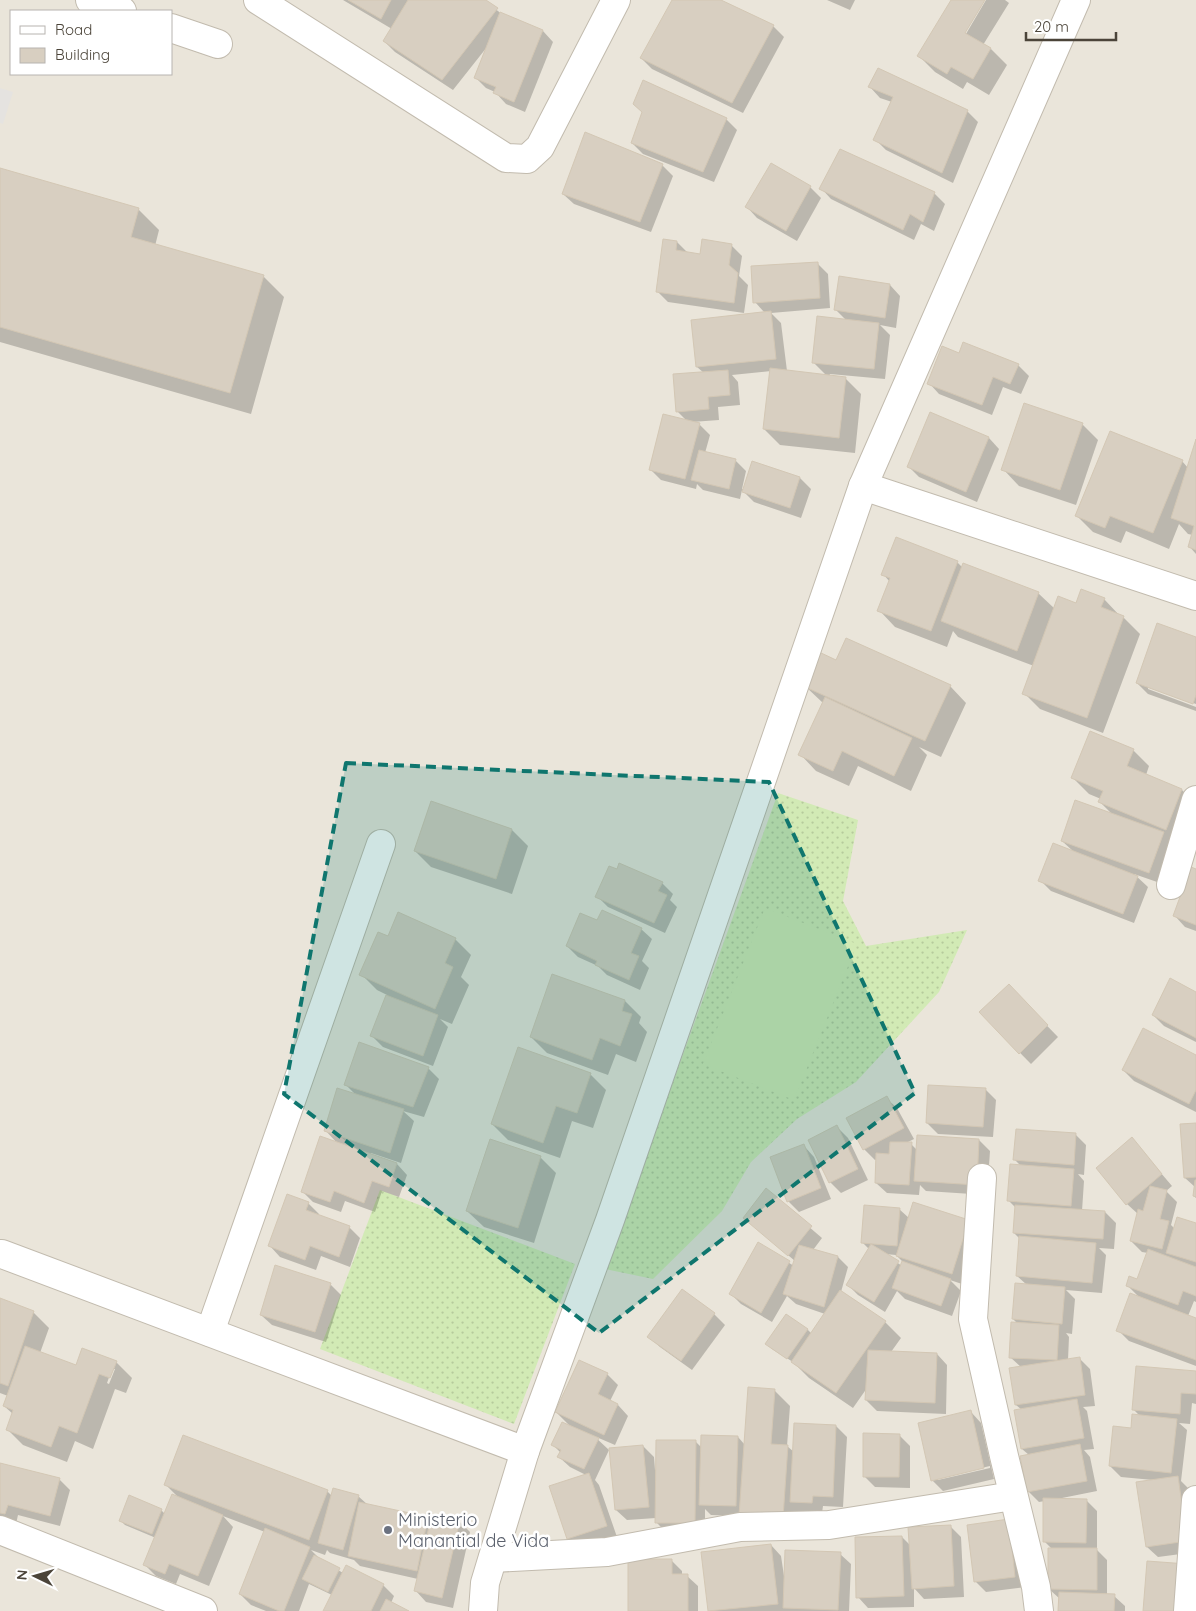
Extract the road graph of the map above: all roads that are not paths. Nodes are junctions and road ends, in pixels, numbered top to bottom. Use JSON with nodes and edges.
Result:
{"nodes":[{"id":1,"x":90,"y":0,"type":"edge"},
{"id":2,"x":258,"y":0,"type":"edge"},
{"id":3,"x":616,"y":0,"type":"edge"},
{"id":4,"x":1076,"y":0,"type":"edge"},
{"id":5,"x":119,"y":10,"type":"edge"},
{"id":6,"x":172,"y":28,"type":"edge"},
{"id":7,"x":218,"y":44,"type":"dead end"},
{"id":8,"x":863,"y":486,"type":"junction"},
{"id":9,"x":1196,"y":596,"type":"edge"},
{"id":10,"x":1196,"y":800,"type":"edge"},
{"id":11,"x":381,"y":844,"type":"dead end"},
{"id":12,"x":1171,"y":885,"type":"dead end"},
{"id":13,"x":982,"y":1178,"type":"dead end"},
{"id":14,"x":2,"y":1254,"type":"dead end"},
{"id":15,"x":210,"y":1332,"type":"junction"},
{"id":16,"x":525,"y":1451,"type":"junction"},
{"id":17,"x":1013,"y":1496,"type":"junction"},
{"id":18,"x":1196,"y":1500,"type":"edge"},
{"id":19,"x":0,"y":1530,"type":"edge"},
{"id":20,"x":493,"y":1558,"type":"junction"},
{"id":21,"x":203,"y":1611,"type":"edge"},
{"id":22,"x":483,"y":1611,"type":"edge"},
{"id":23,"x":1040,"y":1611,"type":"edge"},
{"id":24,"x":1188,"y":1611,"type":"edge"}],
"edges":[{"from":1,"to":5,"type":"street"},
{"from":2,"to":3,"type":"street"},
{"from":4,"to":8,"type":"street"},
{"from":6,"to":7,"type":"street"},
{"from":8,"to":9,"type":"street"},
{"from":8,"to":16,"type":"street"},
{"from":10,"to":12,"type":"street"},
{"from":11,"to":15,"type":"street"},
{"from":13,"to":17,"type":"street"},
{"from":14,"to":15,"type":"street"},
{"from":15,"to":16,"type":"street"},
{"from":16,"to":20,"type":"street"},
{"from":17,"to":20,"type":"street"},
{"from":17,"to":23,"type":"street"},
{"from":18,"to":24,"type":"street"},
{"from":19,"to":21,"type":"street"},
{"from":20,"to":22,"type":"street"}]}
